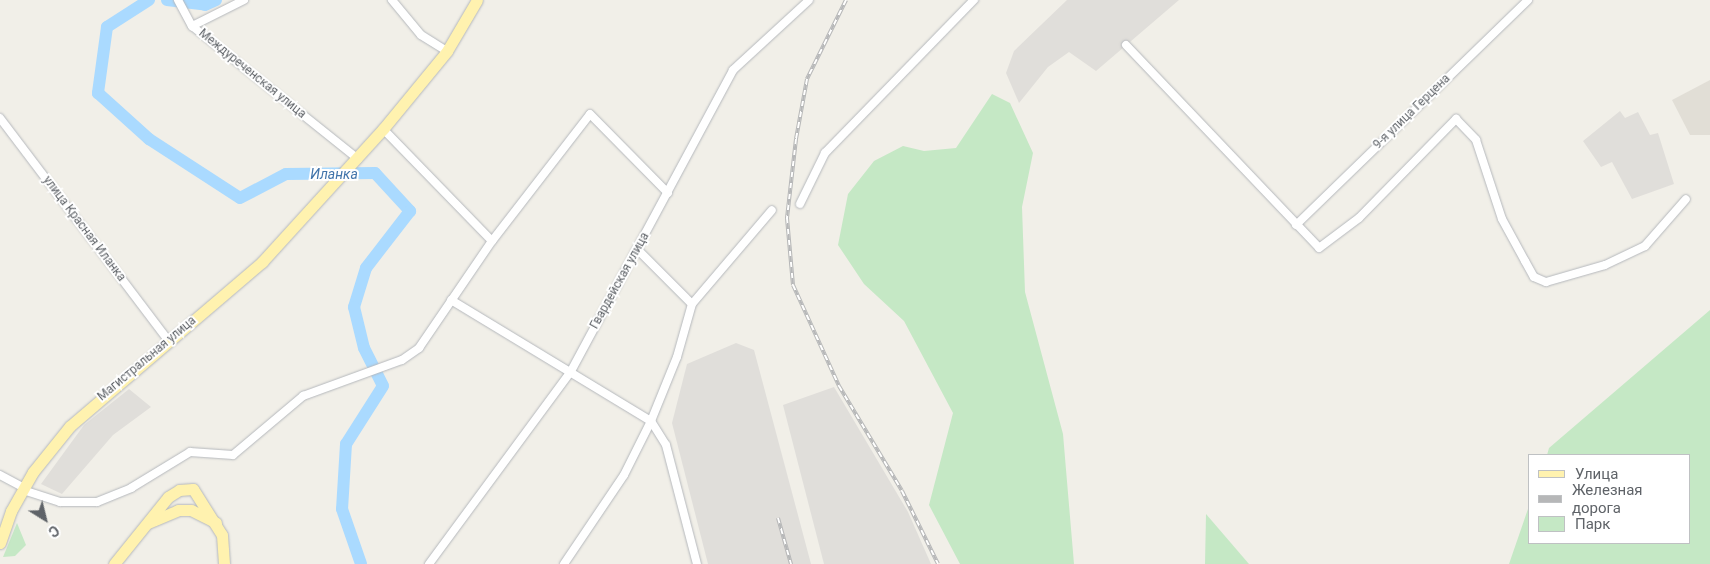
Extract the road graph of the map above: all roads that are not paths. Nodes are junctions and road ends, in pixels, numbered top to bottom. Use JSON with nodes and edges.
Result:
{"nodes":[{"id":1,"x":178,"y":0,"type":"edge"},
{"id":2,"x":244,"y":0,"type":"edge"},
{"id":3,"x":392,"y":0,"type":"edge"},
{"id":4,"x":477,"y":0,"type":"edge"},
{"id":5,"x":809,"y":0,"type":"edge"},
{"id":6,"x":974,"y":0,"type":"edge"},
{"id":7,"x":1528,"y":0,"type":"edge"},
{"id":8,"x":192,"y":26,"type":"junction"},
{"id":9,"x":1126,"y":45,"type":"dead end"},
{"id":10,"x":447,"y":51,"type":"junction"},
{"id":11,"x":0,"y":118,"type":"edge"},
{"id":12,"x":383,"y":129,"type":"junction"},
{"id":13,"x":355,"y":161,"type":"junction"},
{"id":14,"x":668,"y":193,"type":"junction"},
{"id":15,"x":1686,"y":200,"type":"dead end"},
{"id":16,"x":800,"y":204,"type":"dead end"},
{"id":17,"x":772,"y":210,"type":"dead end"},
{"id":18,"x":1296,"y":225,"type":"junction"},
{"id":19,"x":492,"y":240,"type":"junction"},
{"id":20,"x":638,"y":250,"type":"junction"},
{"id":21,"x":451,"y":300,"type":"junction"},
{"id":22,"x":692,"y":304,"type":"junction"},
{"id":23,"x":168,"y":340,"type":"junction"},
{"id":24,"x":570,"y":373,"type":"junction"},
{"id":25,"x":651,"y":421,"type":"junction"},
{"id":26,"x":2,"y":478,"type":"edge"},
{"id":27,"x":23,"y":489,"type":"junction"},
{"id":28,"x":217,"y":524,"type":"junction"},
{"id":29,"x":143,"y":526,"type":"junction"},
{"id":30,"x":0,"y":543,"type":"edge"},
{"id":31,"x":114,"y":564,"type":"edge"},
{"id":32,"x":224,"y":564,"type":"edge"},
{"id":33,"x":429,"y":564,"type":"edge"},
{"id":34,"x":564,"y":564,"type":"edge"},
{"id":35,"x":697,"y":564,"type":"edge"}],
"edges":[{"from":1,"to":8,"type":"street"},
{"from":2,"to":8,"type":"street","name":"Междуреченская улица"},
{"from":3,"to":10,"type":"street"},
{"from":4,"to":10,"type":"main road"},
{"from":5,"to":14,"type":"street","name":"Гвардейская улица"},
{"from":6,"to":16,"type":"street"},
{"from":7,"to":18,"type":"street","name":"9-я улица Герцена"},
{"from":8,"to":13,"type":"street","name":"Междуреченская улица"},
{"from":9,"to":18,"type":"street"},
{"from":10,"to":12,"type":"main road"},
{"from":11,"to":23,"type":"street","name":"улица Красная Иланка"},
{"from":12,"to":13,"type":"main road"},
{"from":12,"to":19,"type":"street"},
{"from":13,"to":23,"type":"main road","name":"Магистральная улица"},
{"from":14,"to":19,"type":"street"},
{"from":14,"to":20,"type":"street","name":"Гвардейская улица"},
{"from":15,"to":18,"type":"street"},
{"from":17,"to":22,"type":"street"},
{"from":19,"to":21,"type":"street"},
{"from":20,"to":22,"type":"street"},
{"from":20,"to":24,"type":"street","name":"Гвардейская улица"},
{"from":21,"to":24,"type":"street"},
{"from":21,"to":27,"type":"street"},
{"from":22,"to":25,"type":"street"},
{"from":23,"to":27,"type":"main road","name":"Магистральная улица"},
{"from":24,"to":25,"type":"street"},
{"from":24,"to":33,"type":"street","name":"Гвардейская улица"},
{"from":25,"to":34,"type":"street"},
{"from":25,"to":35,"type":"street"},
{"from":26,"to":27,"type":"street"},
{"from":27,"to":30,"type":"main road","name":"Магистральная улица"},
{"from":28,"to":29,"type":"main road"},
{"from":28,"to":29,"type":"main road"},
{"from":28,"to":32,"type":"main road"},
{"from":29,"to":31,"type":"main road"}]}
